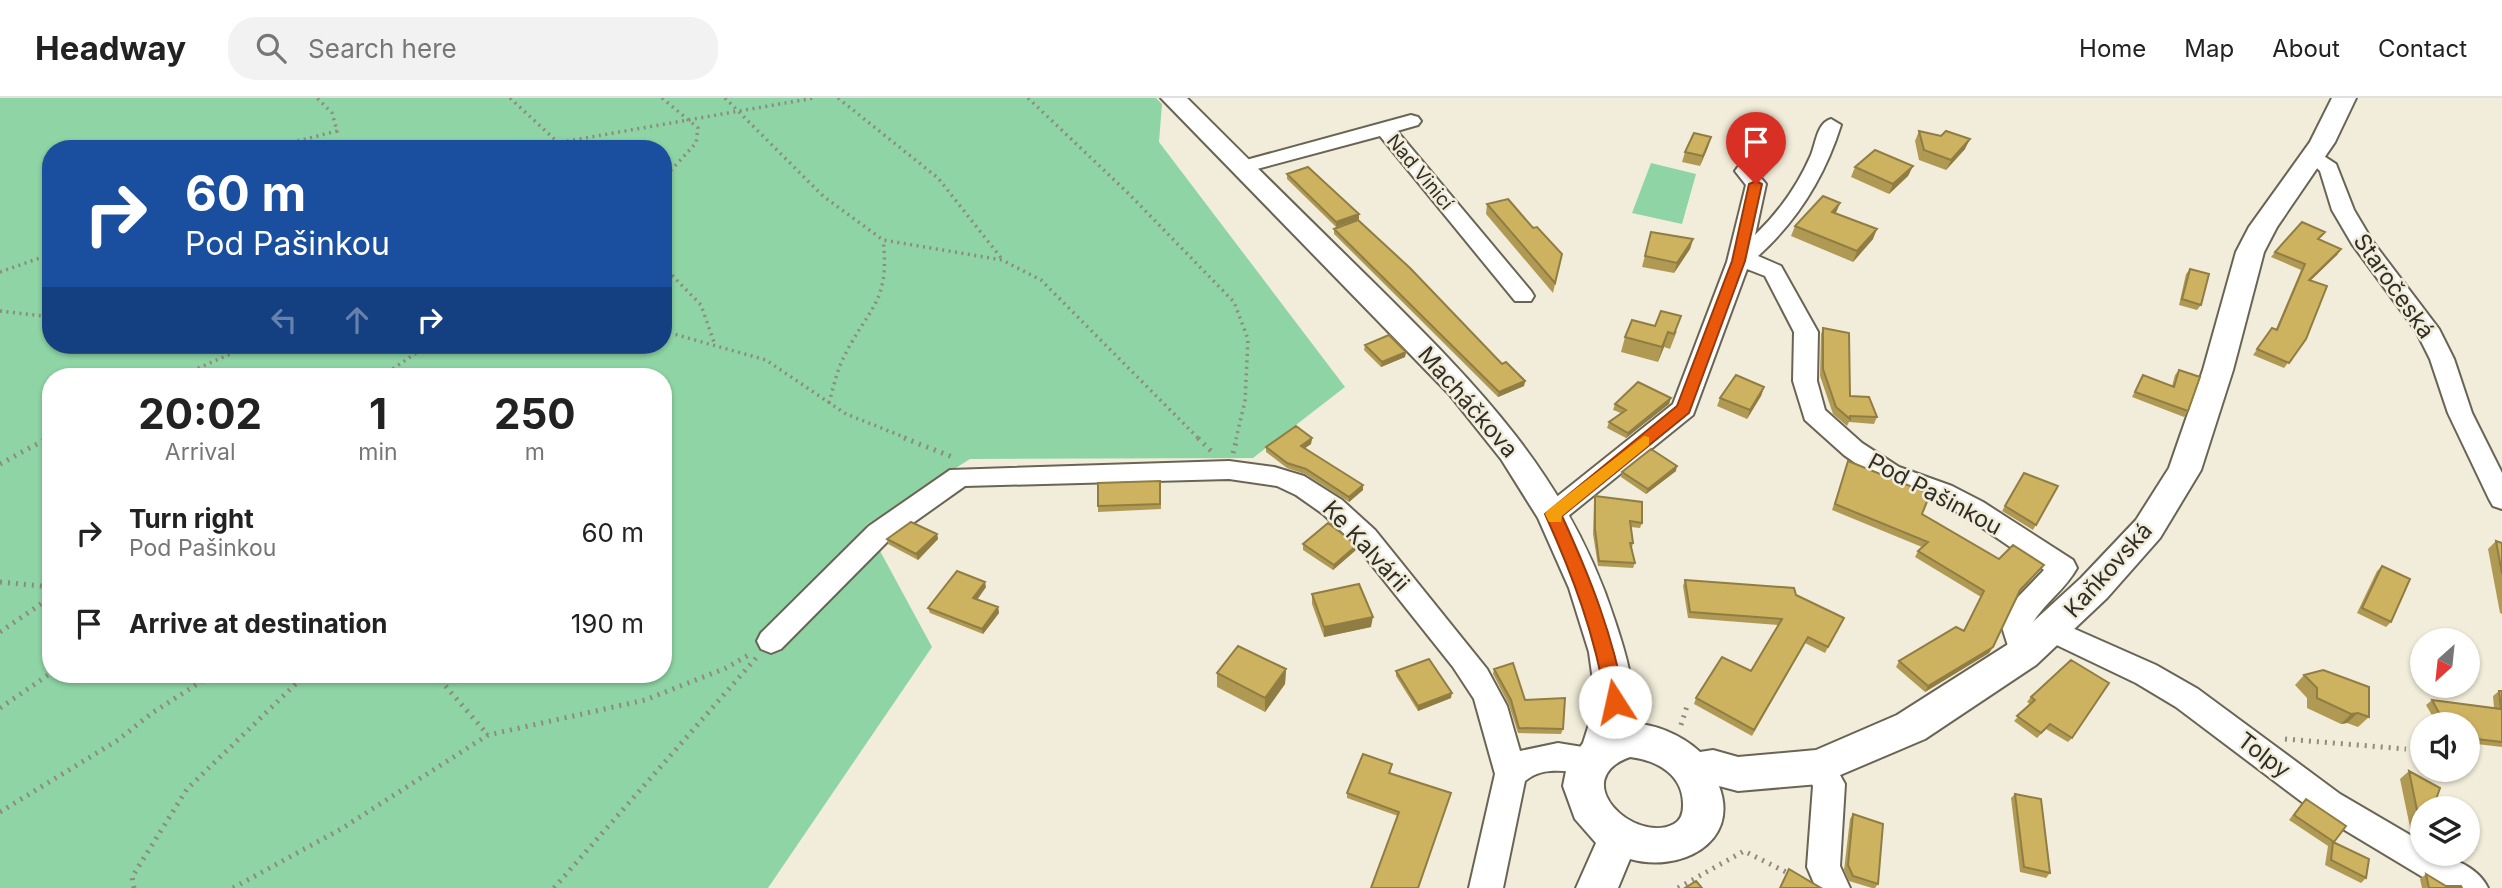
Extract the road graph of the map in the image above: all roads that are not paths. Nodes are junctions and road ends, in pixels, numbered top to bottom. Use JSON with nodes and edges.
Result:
{"nodes":[{"id":1,"x":1173,"y":98,"type":"edge"},
{"id":2,"x":2344,"y":98,"type":"edge"},
{"id":3,"x":1411,"y":121,"type":"dead end"},
{"id":4,"x":1831,"y":125,"type":"dead end"},
{"id":5,"x":1384,"y":129,"type":"junction"},
{"id":6,"x":2315,"y":152,"type":"junction"},
{"id":7,"x":1237,"y":162,"type":"junction"},
{"id":8,"x":1745,"y":171,"type":"dead end"},
{"id":9,"x":1738,"y":261,"type":"junction"},
{"id":10,"x":1523,"y":296,"type":"dead end"},
{"id":11,"x":2502,"y":499,"type":"edge"},
{"id":12,"x":1553,"y":514,"type":"junction"},
{"id":13,"x":2052,"y":630,"type":"junction"},
{"id":14,"x":771,"y":641,"type":"road end"},
{"id":15,"x":2023,"y":654,"type":"junction"},
{"id":16,"x":1615,"y":702,"type":"junction"},
{"id":17,"x":1595,"y":754,"type":"junction"},
{"id":18,"x":1680,"y":762,"type":"junction"},
{"id":19,"x":1819,"y":767,"type":"junction"},
{"id":20,"x":1511,"y":774,"type":"junction"},
{"id":21,"x":1619,"y":837,"type":"junction"},
{"id":22,"x":1818,"y":884,"type":"edge"},
{"id":23,"x":1486,"y":888,"type":"edge"},
{"id":24,"x":1597,"y":888,"type":"edge"},
{"id":25,"x":2471,"y":888,"type":"edge"}],
"edges":[{"from":1,"to":7,"type":"street","name":"Macháčkova"},
{"from":2,"to":6,"type":"street","name":"Kaňkovská"},
{"from":3,"to":5,"type":"street"},
{"from":4,"to":9,"type":"street"},
{"from":5,"to":7,"type":"street","name":"Nad Vinicí"},
{"from":5,"to":10,"type":"street","name":"Nad Vinicí"},
{"from":6,"to":11,"type":"street","name":"Staročeská"},
{"from":6,"to":13,"type":"street","name":"Kaňkovská"},
{"from":7,"to":12,"type":"street","name":"Macháčkova"},
{"from":8,"to":9,"type":"street"},
{"from":9,"to":12,"type":"street"},
{"from":9,"to":15,"type":"street","name":"Pod Pašinkou"},
{"from":12,"to":16,"type":"street","name":"Macháčkova"},
{"from":13,"to":15,"type":"street","name":"Kaňkovská"},
{"from":13,"to":25,"type":"street","name":"Tolpy"},
{"from":14,"to":20,"type":"street","name":"Ke Kalvárii"},
{"from":15,"to":19,"type":"street","name":"Kaňkovská"},
{"from":16,"to":17,"type":"street"},
{"from":16,"to":18,"type":"street"},
{"from":17,"to":18,"type":"street"},
{"from":17,"to":20,"type":"street"},
{"from":17,"to":21,"type":"street"},
{"from":18,"to":19,"type":"street","name":"Kaňkovská"},
{"from":18,"to":21,"type":"street"},
{"from":19,"to":22,"type":"street"},
{"from":20,"to":23,"type":"street"},
{"from":21,"to":24,"type":"street"}]}
